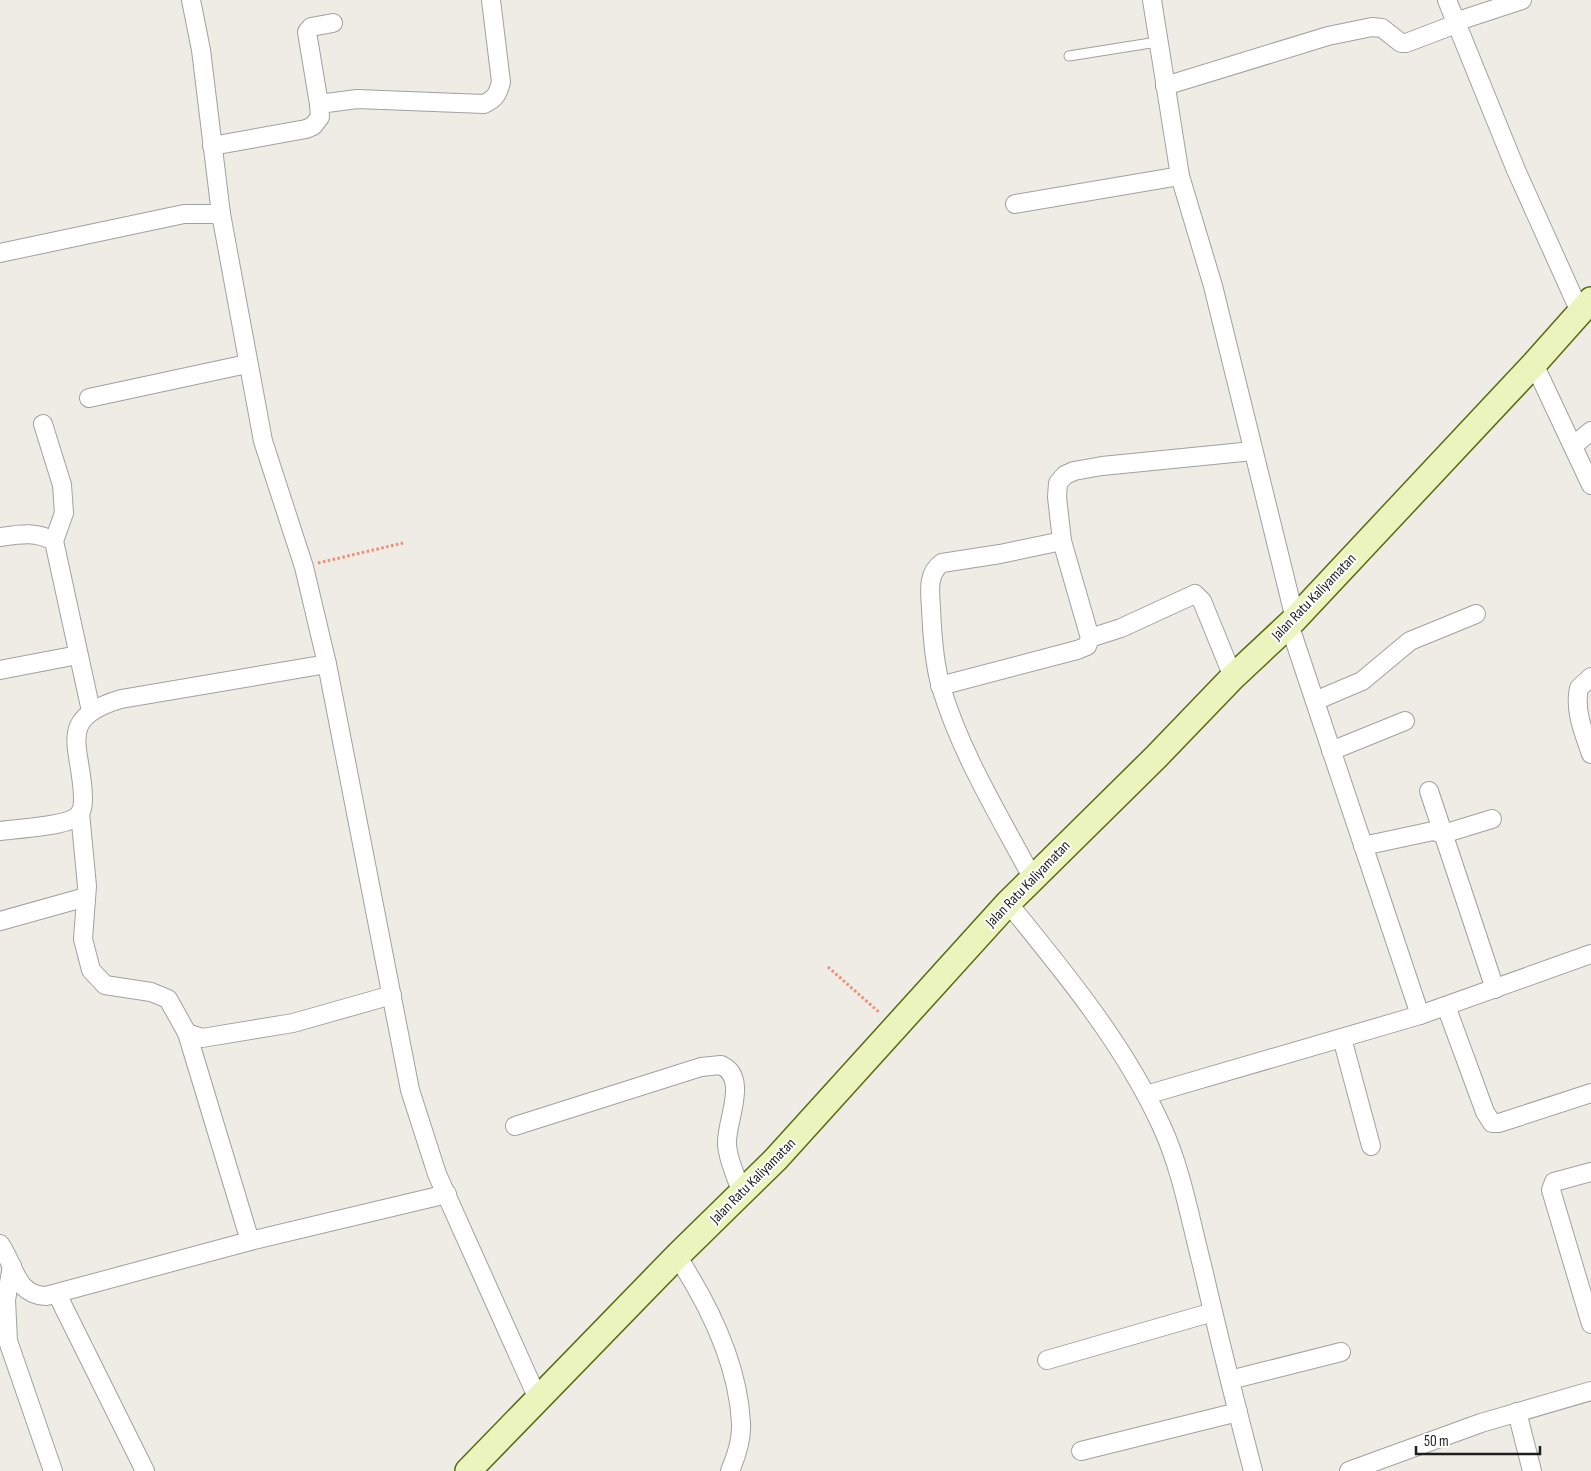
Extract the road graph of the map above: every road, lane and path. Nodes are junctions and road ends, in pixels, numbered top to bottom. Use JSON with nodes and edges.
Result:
{"nodes":[{"id":1,"x":191,"y":0,"type":"edge"},
{"id":2,"x":491,"y":0,"type":"edge"},
{"id":3,"x":1152,"y":0,"type":"edge"},
{"id":4,"x":1447,"y":0,"type":"edge"},
{"id":5,"x":1522,"y":0,"type":"edge"},
{"id":6,"x":333,"y":23,"type":"dead end"},
{"id":7,"x":1456,"y":23,"type":"junction"},
{"id":8,"x":1158,"y":42,"type":"junction"},
{"id":9,"x":1069,"y":56,"type":"dead end"},
{"id":10,"x":1165,"y":86,"type":"junction"},
{"id":11,"x":319,"y":104,"type":"junction"},
{"id":12,"x":212,"y":146,"type":"junction"},
{"id":13,"x":1180,"y":176,"type":"junction"},
{"id":14,"x":1016,"y":204,"type":"dead end"},
{"id":15,"x":221,"y":214,"type":"junction"},
{"id":16,"x":0,"y":253,"type":"edge"},
{"id":17,"x":1585,"y":306,"type":"edge"},
{"id":18,"x":247,"y":364,"type":"junction"},
{"id":19,"x":1534,"y":364,"type":"junction"},
{"id":20,"x":88,"y":398,"type":"dead end"},
{"id":21,"x":43,"y":424,"type":"dead end"},
{"id":22,"x":1591,"y":431,"type":"edge"},
{"id":23,"x":1573,"y":446,"type":"junction"},
{"id":24,"x":1253,"y":451,"type":"junction"},
{"id":25,"x":1591,"y":485,"type":"edge"},
{"id":26,"x":0,"y":537,"type":"edge"},
{"id":27,"x":54,"y":541,"type":"junction"},
{"id":28,"x":1062,"y":541,"type":"junction"},
{"id":29,"x":402,"y":543,"type":"dead end"},
{"id":30,"x":304,"y":567,"type":"junction"},
{"id":31,"x":1476,"y":614,"type":"dead end"},
{"id":32,"x":1292,"y":622,"type":"junction"},
{"id":33,"x":1090,"y":638,"type":"junction"},
{"id":34,"x":78,"y":655,"type":"junction"},
{"id":35,"x":327,"y":664,"type":"junction"},
{"id":36,"x":0,"y":670,"type":"edge"},
{"id":37,"x":1233,"y":677,"type":"junction"},
{"id":38,"x":1591,"y":677,"type":"edge"},
{"id":39,"x":940,"y":686,"type":"junction"},
{"id":40,"x":1315,"y":702,"type":"junction"},
{"id":41,"x":91,"y":711,"type":"junction"},
{"id":42,"x":1405,"y":721,"type":"dead end"},
{"id":43,"x":1332,"y":751,"type":"junction"},
{"id":44,"x":1591,"y":754,"type":"edge"},
{"id":45,"x":1429,"y":790,"type":"dead end"},
{"id":46,"x":80,"y":814,"type":"junction"},
{"id":47,"x":1492,"y":819,"type":"dead end"},
{"id":48,"x":0,"y":831,"type":"edge"},
{"id":49,"x":1443,"y":834,"type":"junction"},
{"id":50,"x":1363,"y":846,"type":"junction"},
{"id":51,"x":1033,"y":878,"type":"junction"},
{"id":52,"x":86,"y":897,"type":"junction"},
{"id":53,"x":1008,"y":903,"type":"junction"},
{"id":54,"x":0,"y":920,"type":"edge"},
{"id":55,"x":1591,"y":954,"type":"edge"},
{"id":56,"x":828,"y":967,"type":"dead end"},
{"id":57,"x":1495,"y":989,"type":"junction"},
{"id":58,"x":392,"y":995,"type":"junction"},
{"id":59,"x":1446,"y":1006,"type":"junction"},
{"id":60,"x":1420,"y":1015,"type":"junction"},
{"id":61,"x":896,"y":1027,"type":"junction"},
{"id":62,"x":187,"y":1033,"type":"junction"},
{"id":63,"x":1342,"y":1038,"type":"junction"},
{"id":64,"x":1591,"y":1094,"type":"edge"},
{"id":65,"x":1146,"y":1095,"type":"junction"},
{"id":66,"x":515,"y":1126,"type":"dead end"},
{"id":67,"x":1372,"y":1146,"type":"dead end"},
{"id":68,"x":1591,"y":1172,"type":"edge"},
{"id":69,"x":446,"y":1194,"type":"junction"},
{"id":70,"x":742,"y":1194,"type":"junction"},
{"id":71,"x":250,"y":1241,"type":"junction"},
{"id":72,"x":0,"y":1244,"type":"edge"},
{"id":73,"x":677,"y":1256,"type":"junction"},
{"id":74,"x":12,"y":1266,"type":"junction"},
{"id":75,"x":57,"y":1294,"type":"junction"},
{"id":76,"x":1213,"y":1312,"type":"junction"},
{"id":77,"x":3,"y":1320,"type":"edge"},
{"id":78,"x":1591,"y":1324,"type":"edge"},
{"id":79,"x":1341,"y":1352,"type":"dead end"},
{"id":80,"x":1047,"y":1360,"type":"dead end"},
{"id":81,"x":1230,"y":1380,"type":"junction"},
{"id":82,"x":1591,"y":1390,"type":"edge"},
{"id":83,"x":538,"y":1399,"type":"junction"},
{"id":84,"x":1238,"y":1412,"type":"junction"},
{"id":85,"x":1517,"y":1412,"type":"junction"},
{"id":86,"x":1081,"y":1452,"type":"dead end"},
{"id":87,"x":54,"y":1471,"type":"edge"},
{"id":88,"x":145,"y":1471,"type":"edge"},
{"id":89,"x":468,"y":1471,"type":"edge"},
{"id":90,"x":730,"y":1471,"type":"edge"},
{"id":91,"x":1253,"y":1471,"type":"edge"},
{"id":92,"x":1349,"y":1471,"type":"edge"},
{"id":93,"x":1532,"y":1471,"type":"edge"}],
"edges":[{"from":1,"to":12,"type":"street"},
{"from":2,"to":11,"type":"street"},
{"from":3,"to":8,"type":"street"},
{"from":4,"to":7,"type":"street"},
{"from":5,"to":7,"type":"street"},
{"from":6,"to":11,"type":"street"},
{"from":7,"to":10,"type":"street"},
{"from":7,"to":17,"type":"street"},
{"from":8,"to":9,"type":"lane"},
{"from":8,"to":10,"type":"street"},
{"from":10,"to":13,"type":"street"},
{"from":11,"to":12,"type":"street"},
{"from":12,"to":15,"type":"street"},
{"from":13,"to":14,"type":"street"},
{"from":13,"to":24,"type":"street"},
{"from":15,"to":16,"type":"street"},
{"from":15,"to":18,"type":"street"},
{"from":17,"to":19,"type":"main road","name":"Jalan Ratu Kaliyamatan"},
{"from":18,"to":20,"type":"street"},
{"from":18,"to":30,"type":"street"},
{"from":19,"to":23,"type":"street"},
{"from":19,"to":32,"type":"main road","name":"Jalan Ratu Kaliyamatan"},
{"from":21,"to":27,"type":"street"},
{"from":22,"to":23,"type":"street"},
{"from":23,"to":25,"type":"street"},
{"from":24,"to":28,"type":"street"},
{"from":24,"to":32,"type":"street"},
{"from":26,"to":27,"type":"street"},
{"from":27,"to":34,"type":"street"},
{"from":28,"to":33,"type":"street"},
{"from":28,"to":39,"type":"street"},
{"from":29,"to":30,"type":"path"},
{"from":30,"to":35,"type":"street"},
{"from":31,"to":40,"type":"street"},
{"from":32,"to":37,"type":"main road","name":"Jalan Ratu Kaliyamatan"},
{"from":32,"to":40,"type":"street"},
{"from":33,"to":37,"type":"street"},
{"from":33,"to":39,"type":"street"},
{"from":34,"to":36,"type":"street"},
{"from":34,"to":41,"type":"street"},
{"from":35,"to":41,"type":"street"},
{"from":35,"to":58,"type":"street"},
{"from":37,"to":51,"type":"main road","name":"Jalan Ratu Kaliyamatan"},
{"from":38,"to":44,"type":"street"},
{"from":39,"to":51,"type":"street"},
{"from":40,"to":43,"type":"street"},
{"from":41,"to":46,"type":"street"},
{"from":42,"to":43,"type":"street"},
{"from":43,"to":50,"type":"street"},
{"from":45,"to":49,"type":"street"},
{"from":46,"to":48,"type":"street"},
{"from":46,"to":52,"type":"street"},
{"from":47,"to":49,"type":"street"},
{"from":49,"to":50,"type":"street"},
{"from":49,"to":57,"type":"street"},
{"from":50,"to":60,"type":"street"},
{"from":51,"to":53,"type":"main road","name":"Jalan Ratu Kaliyamatan"},
{"from":52,"to":54,"type":"street"},
{"from":52,"to":62,"type":"street"},
{"from":53,"to":61,"type":"main road","name":"Jalan Ratu Kaliyamatan"},
{"from":53,"to":65,"type":"street"},
{"from":55,"to":57,"type":"street"},
{"from":56,"to":61,"type":"path"},
{"from":57,"to":59,"type":"street"},
{"from":58,"to":62,"type":"street"},
{"from":58,"to":69,"type":"street"},
{"from":59,"to":60,"type":"street"},
{"from":59,"to":64,"type":"street"},
{"from":60,"to":63,"type":"street"},
{"from":61,"to":70,"type":"main road","name":"Jalan Ratu Kaliyamatan"},
{"from":62,"to":71,"type":"street"},
{"from":63,"to":65,"type":"street"},
{"from":63,"to":67,"type":"street"},
{"from":65,"to":76,"type":"street"},
{"from":66,"to":70,"type":"street"},
{"from":68,"to":78,"type":"street"},
{"from":69,"to":71,"type":"street"},
{"from":69,"to":83,"type":"street"},
{"from":70,"to":73,"type":"main road","name":"Jalan Ratu Kaliyamatan"},
{"from":71,"to":75,"type":"street"},
{"from":72,"to":74,"type":"street"},
{"from":73,"to":83,"type":"main road","name":"Jalan Ratu Kaliyamatan"},
{"from":73,"to":90,"type":"street"},
{"from":74,"to":75,"type":"street"},
{"from":74,"to":77,"type":"street"},
{"from":75,"to":88,"type":"street"},
{"from":76,"to":80,"type":"street"},
{"from":76,"to":81,"type":"street"},
{"from":77,"to":87,"type":"street"},
{"from":79,"to":81,"type":"street"},
{"from":81,"to":84,"type":"street"},
{"from":82,"to":85,"type":"street"},
{"from":83,"to":89,"type":"main road","name":"Jalan Ratu Kaliyamatan"},
{"from":84,"to":86,"type":"street"},
{"from":84,"to":91,"type":"street"},
{"from":85,"to":92,"type":"street"},
{"from":85,"to":93,"type":"street"}]}
